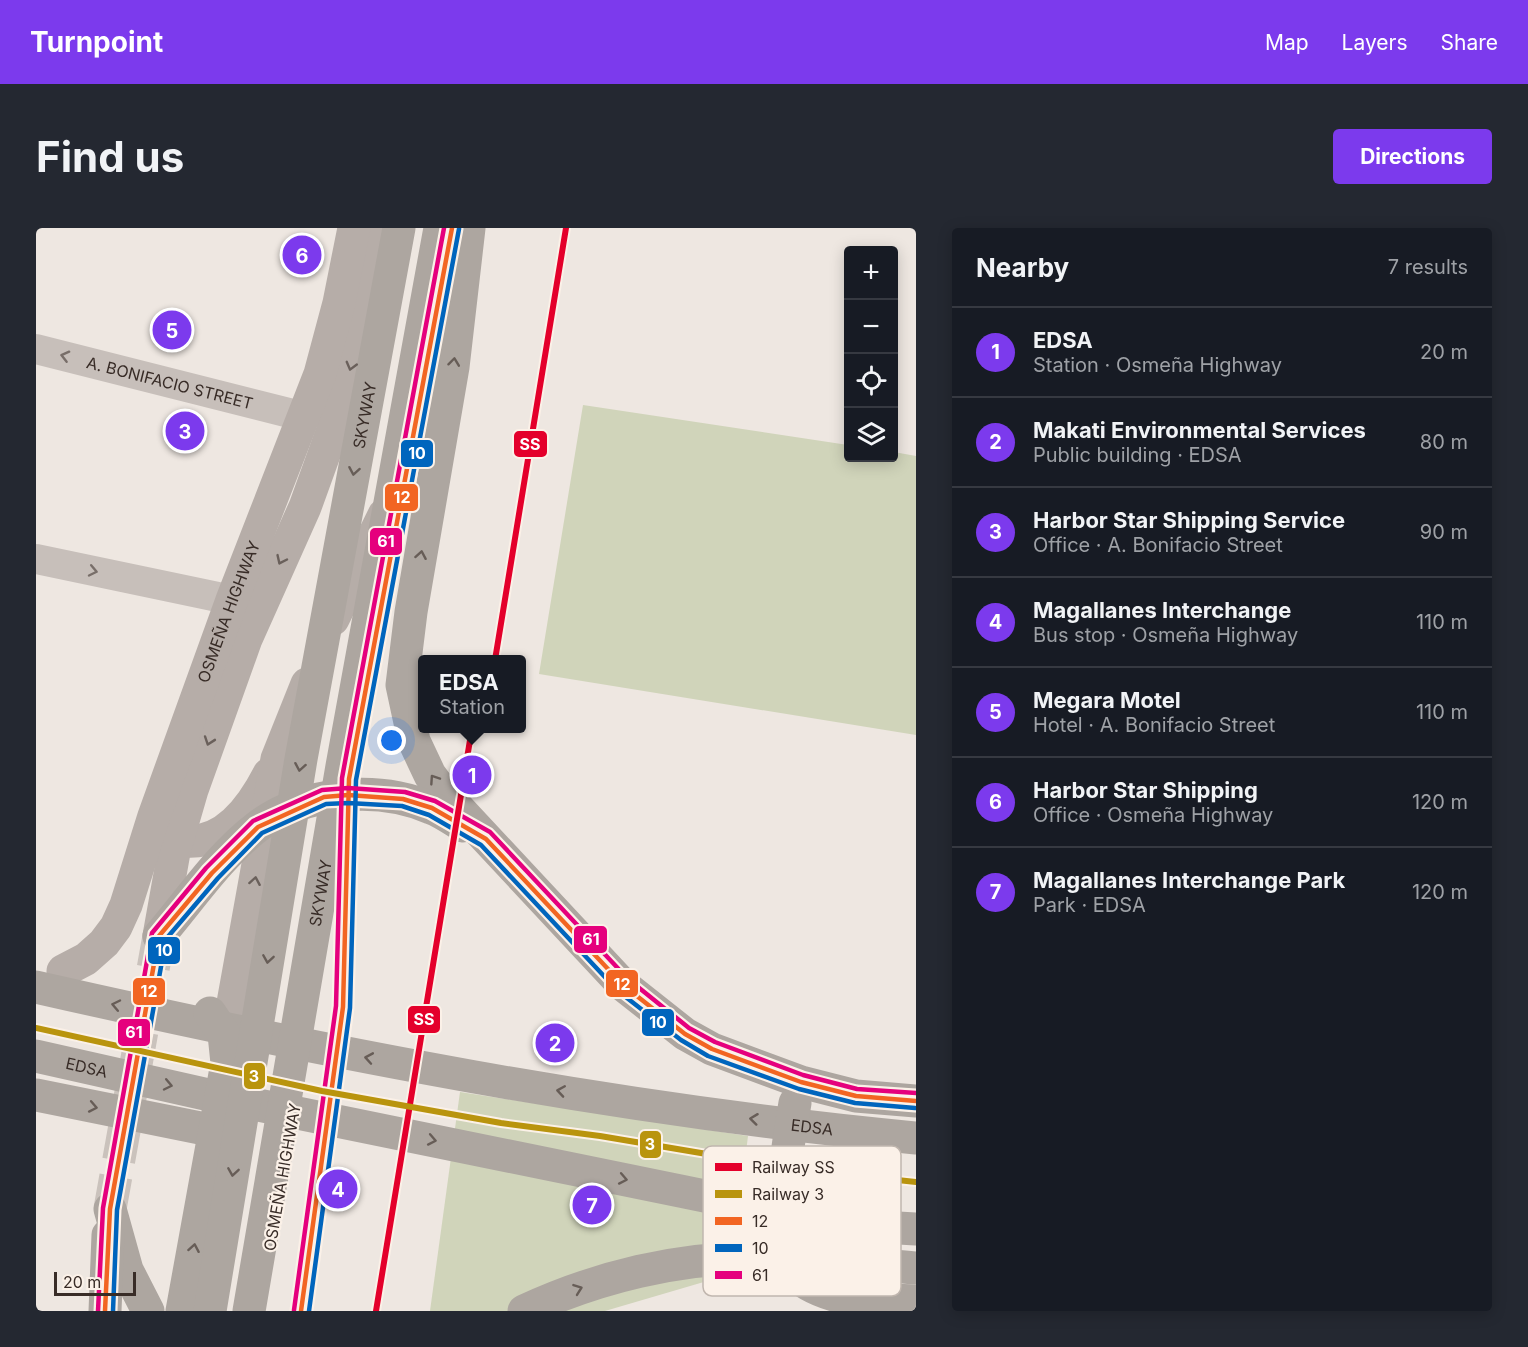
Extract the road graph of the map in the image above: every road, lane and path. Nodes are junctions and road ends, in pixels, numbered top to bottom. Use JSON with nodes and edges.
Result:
{"nodes":[{"id":1,"x":354,"y":228,"type":"edge"},
{"id":2,"x":385,"y":228,"type":"edge"},
{"id":3,"x":399,"y":228,"type":"edge"},
{"id":4,"x":440,"y":228,"type":"edge"},
{"id":5,"x":452,"y":228,"type":"edge"},
{"id":6,"x":469,"y":228,"type":"edge"},
{"id":7,"x":36,"y":349,"type":"edge"},
{"id":8,"x":305,"y":417,"type":"junction"},
{"id":9,"x":404,"y":476,"type":"junction"},
{"id":10,"x":36,"y":559,"type":"edge"},
{"id":11,"x":232,"y":600,"type":"junction"},
{"id":12,"x":277,"y":759,"type":"junction"},
{"id":13,"x":154,"y":816,"type":"junction"},
{"id":14,"x":486,"y":839,"type":"junction"},
{"id":15,"x":159,"y":936,"type":"joint"},
{"id":16,"x":45,"y":974,"type":"edge"},
{"id":17,"x":36,"y":1056,"type":"edge"},
{"id":18,"x":227,"y":1063,"type":"junction"},
{"id":19,"x":916,"y":1079,"type":"edge"},
{"id":20,"x":36,"y":1095,"type":"edge"},
{"id":21,"x":916,"y":1101,"type":"edge"},
{"id":22,"x":354,"y":1125,"type":"junction"},
{"id":23,"x":916,"y":1138,"type":"edge"},
{"id":24,"x":788,"y":1146,"type":"edge"},
{"id":25,"x":703,"y":1196,"type":"edge"},
{"id":26,"x":901,"y":1228,"type":"edge"},
{"id":27,"x":916,"y":1229,"type":"edge"},
{"id":28,"x":703,"y":1262,"type":"edge"},
{"id":29,"x":901,"y":1267,"type":"edge"},
{"id":30,"x":916,"y":1268,"type":"edge"},
{"id":31,"x":839,"y":1296,"type":"edge"},
{"id":32,"x":916,"y":1301,"type":"edge"},
{"id":33,"x":190,"y":1310,"type":"edge"},
{"id":34,"x":105,"y":1311,"type":"edge"},
{"id":35,"x":148,"y":1311,"type":"edge"},
{"id":36,"x":249,"y":1311,"type":"edge"},
{"id":37,"x":259,"y":1311,"type":"edge"},
{"id":38,"x":524,"y":1311,"type":"edge"}],
"edges":[{"from":1,"to":8,"type":"main road","name":"OSMEÑA HIGHWAY"},
{"from":2,"to":15,"type":"main road","name":"OSMEÑA HIGHWAY","one_way":true},
{"from":3,"to":33,"type":"highway","name":"SKYWAY","one_way":true},
{"from":4,"to":36,"type":"highway","name":"SKYWAY"},
{"from":5,"to":9,"type":"main road","name":"OSMEÑA HIGHWAY"},
{"from":14,"to":6,"type":"highway","one_way":true},
{"from":8,"to":7,"type":"street","name":"A. BONIFACIO STREET","one_way":true},
{"from":8,"to":11,"type":"main road","name":"OSMEÑA HIGHWAY"},
{"from":9,"to":12,"type":"main road"},
{"from":9,"to":37,"type":"main road","name":"OSMEÑA HIGHWAY"},
{"from":10,"to":11,"type":"street","one_way":true},
{"from":11,"to":13,"type":"main road","name":"OSMEÑA HIGHWAY"},
{"from":12,"to":13,"type":"main road"},
{"from":18,"to":12,"type":"main road","one_way":true},
{"from":13,"to":16,"type":"main road","name":"OSMEÑA HIGHWAY"},
{"from":14,"to":15,"type":"highway"},
{"from":14,"to":21,"type":"highway"},
{"from":16,"to":18,"type":"highway"},
{"from":23,"to":16,"type":"highway","name":"EDSA","one_way":true},
{"from":17,"to":22,"type":"highway","name":"EDSA","one_way":true},
{"from":33,"to":18,"type":"highway","one_way":true},
{"from":19,"to":24,"type":"highway"},
{"from":20,"to":22,"type":"highway","one_way":true},
{"from":22,"to":25,"type":"highway","name":"EDSA","one_way":true},
{"from":26,"to":27,"type":"highway","name":"EDSA","one_way":true},
{"from":38,"to":28,"type":"highway","one_way":true},
{"from":29,"to":30,"type":"highway","one_way":true},
{"from":31,"to":32,"type":"highway"},
{"from":34,"to":35,"type":"highway"}]}
